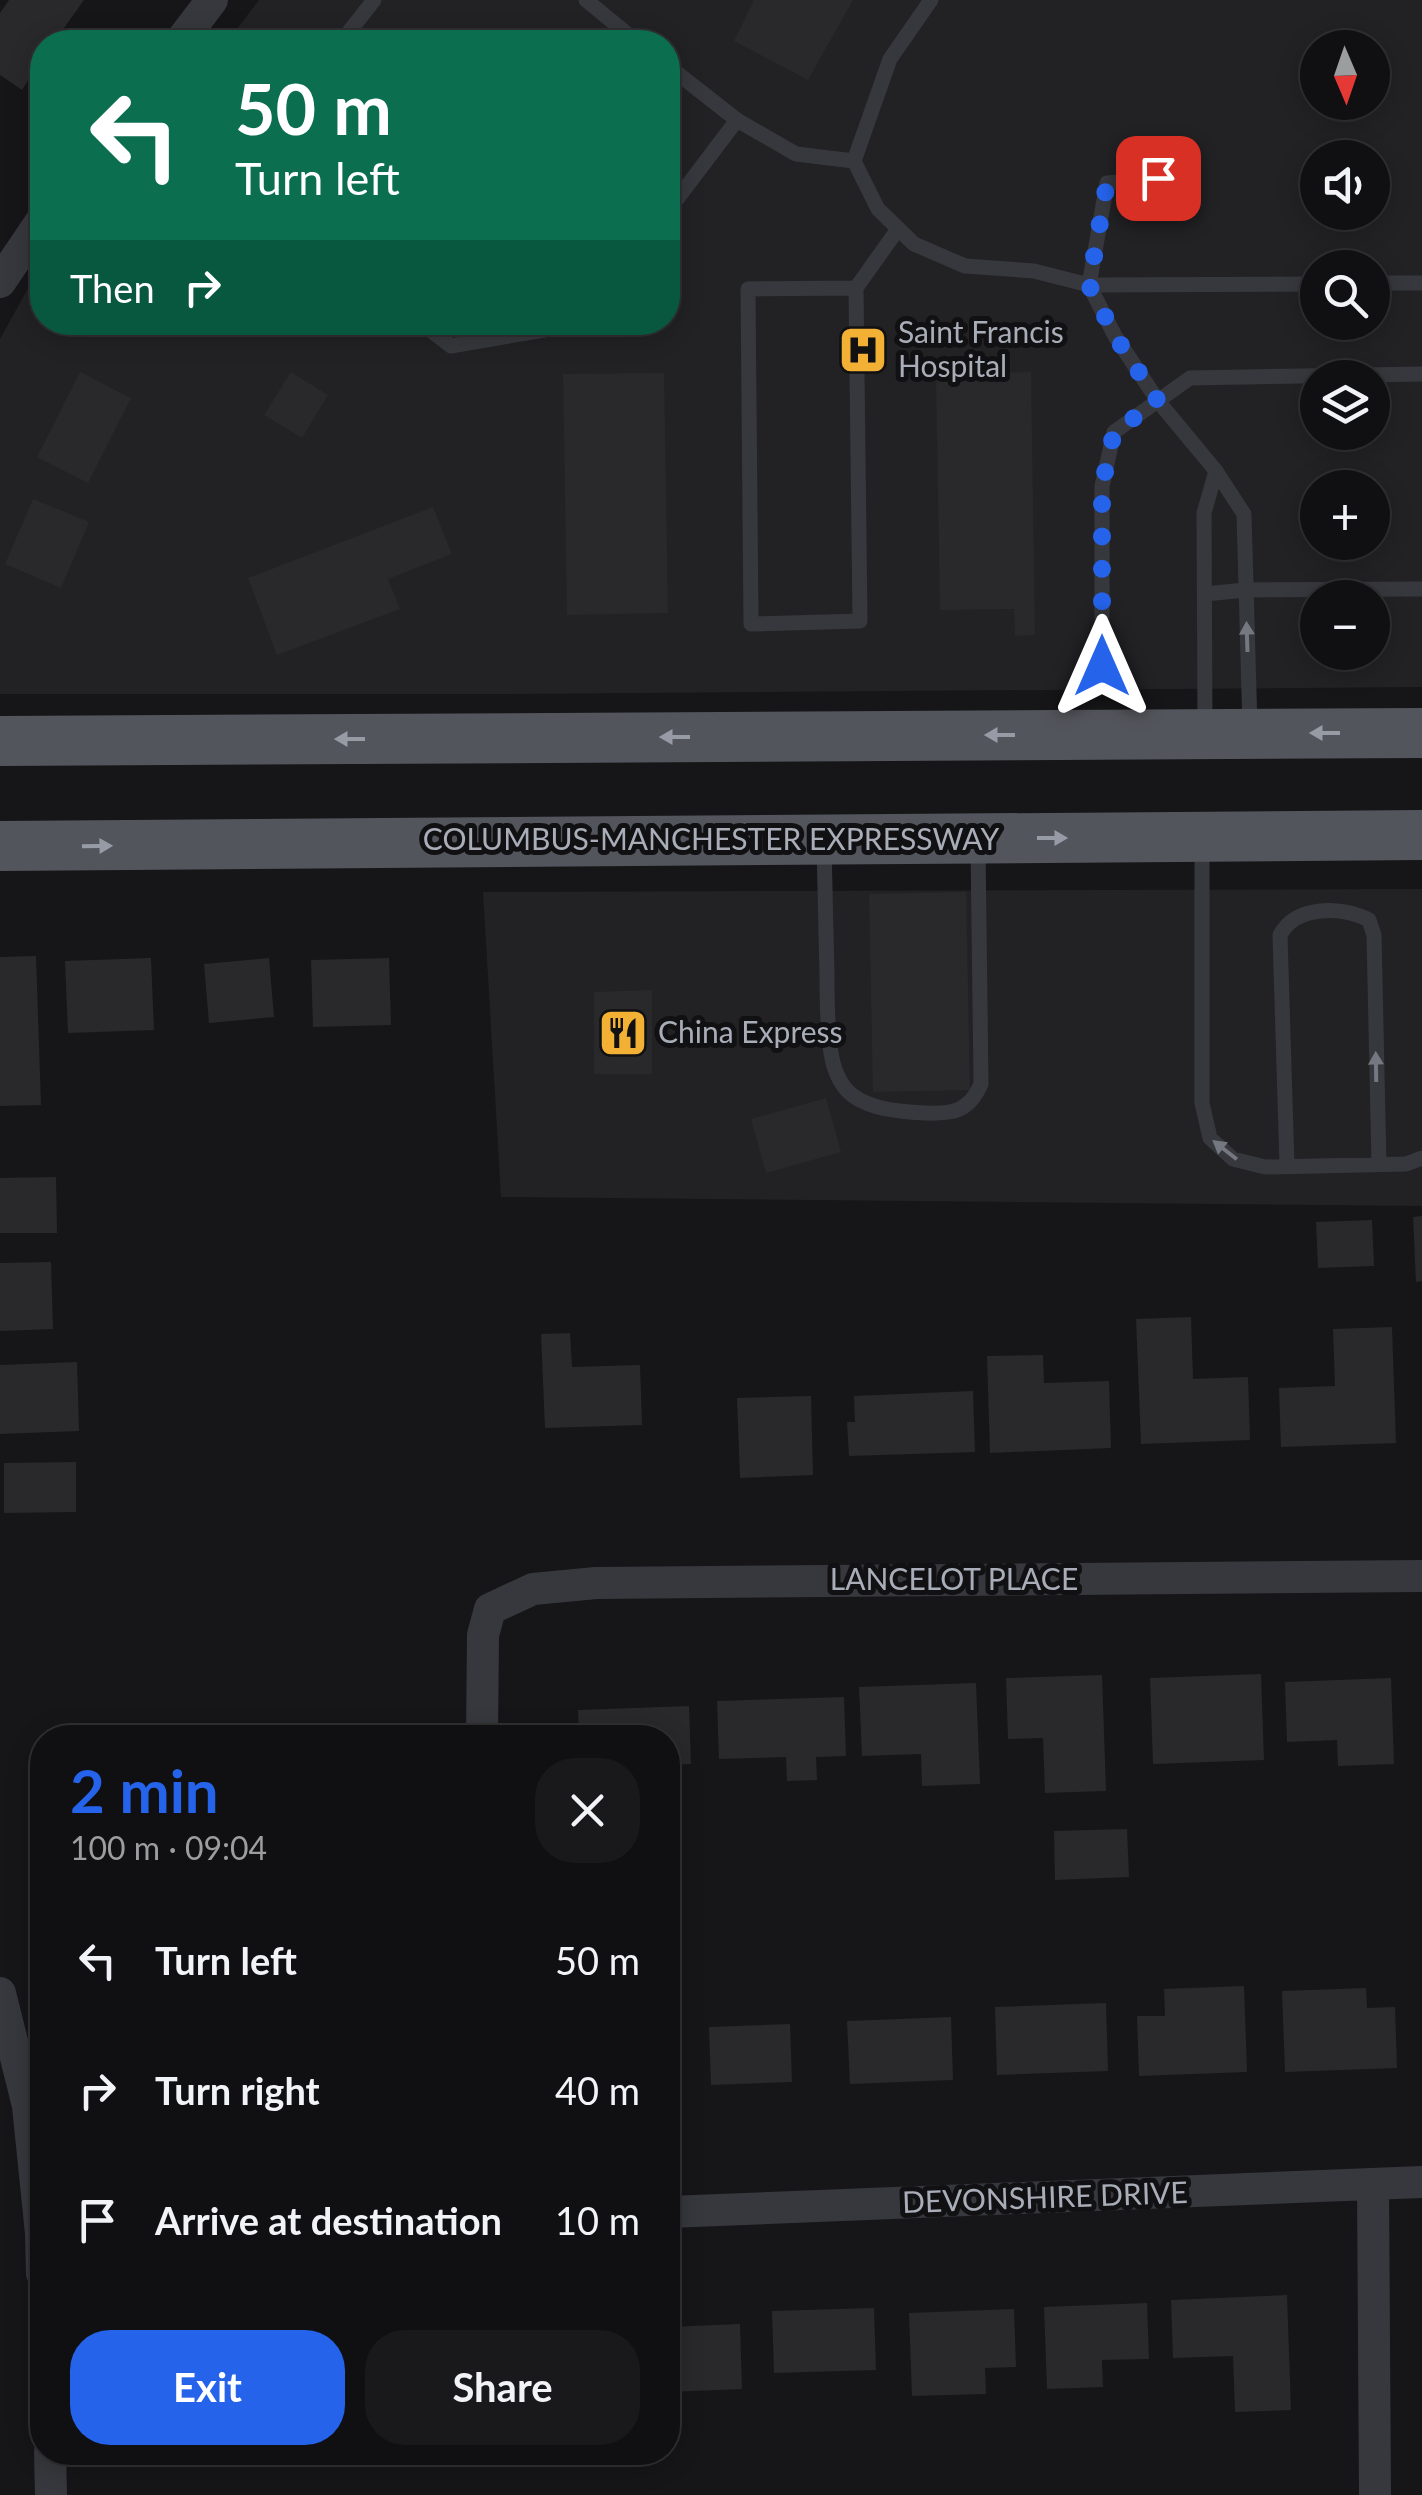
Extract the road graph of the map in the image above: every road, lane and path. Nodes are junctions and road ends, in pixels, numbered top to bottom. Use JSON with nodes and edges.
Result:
{"nodes":[{"id":1,"x":212,"y":0,"type":"edge"},
{"id":2,"x":374,"y":0,"type":"edge"},
{"id":3,"x":586,"y":0,"type":"edge"},
{"id":4,"x":932,"y":0,"type":"edge"},
{"id":5,"x":189,"y":30,"type":"edge"},
{"id":6,"x":350,"y":30,"type":"edge"},
{"id":7,"x":622,"y":30,"type":"edge"},
{"id":8,"x":680,"y":75,"type":"edge"},
{"id":9,"x":738,"y":120,"type":"junction"},
{"id":10,"x":854,"y":161,"type":"junction"},
{"id":11,"x":1158,"y":178,"type":"dead end"},
{"id":12,"x":680,"y":195,"type":"edge"},
{"id":13,"x":898,"y":228,"type":"junction"},
{"id":14,"x":30,"y":238,"type":"edge"},
{"id":15,"x":0,"y":282,"type":"edge"},
{"id":16,"x":1390,"y":283,"type":"edge"},
{"id":17,"x":1422,"y":283,"type":"edge"},
{"id":18,"x":1300,"y":284,"type":"edge"},
{"id":19,"x":1089,"y":285,"type":"junction"},
{"id":20,"x":856,"y":288,"type":"junction"},
{"id":21,"x":437,"y":335,"type":"edge"},
{"id":22,"x":515,"y":335,"type":"edge"},
{"id":23,"x":1422,"y":374,"type":"edge"},
{"id":24,"x":1158,"y":401,"type":"junction"},
{"id":25,"x":1216,"y":471,"type":"junction"},
{"id":26,"x":1245,"y":590,"type":"junction"},
{"id":27,"x":1422,"y":590,"type":"edge"},
{"id":28,"x":1206,"y":594,"type":"junction"},
{"id":29,"x":1102,"y":666,"type":"dead end"},
{"id":30,"x":1422,"y":732,"type":"edge"},
{"id":31,"x":1228,"y":734,"type":"junction"},
{"id":32,"x":0,"y":741,"type":"edge"},
{"id":33,"x":1421,"y":835,"type":"edge"},
{"id":34,"x":1202,"y":837,"type":"junction"},
{"id":35,"x":978,"y":838,"type":"junction"},
{"id":36,"x":824,"y":840,"type":"junction"},
{"id":37,"x":0,"y":846,"type":"edge"},
{"id":38,"x":1422,"y":1158,"type":"edge"},
{"id":39,"x":1378,"y":1164,"type":"junction"},
{"id":40,"x":1287,"y":1166,"type":"junction"},
{"id":41,"x":1422,"y":1576,"type":"edge"},
{"id":42,"x":482,"y":1725,"type":"edge"},
{"id":43,"x":0,"y":1992,"type":"edge"},
{"id":44,"x":30,"y":2124,"type":"edge"},
{"id":45,"x":1422,"y":2182,"type":"edge"},
{"id":46,"x":1373,"y":2185,"type":"junction"},
{"id":47,"x":680,"y":2212,"type":"edge"},
{"id":48,"x":50,"y":2465,"type":"edge"},
{"id":49,"x":51,"y":2495,"type":"edge"},
{"id":50,"x":1375,"y":2495,"type":"edge"}],
"edges":[{"from":1,"to":5,"type":"street"},
{"from":2,"to":6,"type":"lane"},
{"from":3,"to":7,"type":"lane"},
{"from":4,"to":10,"type":"lane"},
{"from":8,"to":9,"type":"lane"},
{"from":9,"to":10,"type":"lane"},
{"from":9,"to":12,"type":"lane"},
{"from":10,"to":13,"type":"lane"},
{"from":11,"to":19,"type":"lane"},
{"from":13,"to":19,"type":"lane"},
{"from":13,"to":20,"type":"lane"},
{"from":14,"to":15,"type":"street"},
{"from":16,"to":17,"type":"lane"},
{"from":18,"to":19,"type":"lane"},
{"from":19,"to":24,"type":"lane"},
{"from":20,"to":20,"type":"lane"},
{"from":21,"to":22,"type":"lane"},
{"from":23,"to":24,"type":"lane"},
{"from":24,"to":25,"type":"lane"},
{"from":24,"to":29,"type":"lane"},
{"from":25,"to":26,"type":"lane"},
{"from":25,"to":28,"type":"lane"},
{"from":26,"to":27,"type":"lane"},
{"from":26,"to":28,"type":"lane"},
{"from":31,"to":26,"type":"lane","one_way":true},
{"from":28,"to":31,"type":"lane"},
{"from":30,"to":31,"type":"main road","one_way":true},
{"from":31,"to":32,"type":"main road","one_way":true},
{"from":33,"to":34,"type":"main road","name":"COLUMBUS-MANCHESTER EXPRESSWAY"},
{"from":35,"to":34,"type":"main road","name":"COLUMBUS-MANCHESTER EXPRESSWAY","one_way":true},
{"from":40,"to":34,"type":"lane","one_way":true},
{"from":35,"to":36,"type":"main road","name":"COLUMBUS-MANCHESTER EXPRESSWAY"},
{"from":35,"to":36,"type":"lane"},
{"from":37,"to":36,"type":"main road","name":"COLUMBUS-MANCHESTER EXPRESSWAY","one_way":true},
{"from":38,"to":39,"type":"lane"},
{"from":39,"to":40,"type":"lane"},
{"from":39,"to":40,"type":"lane","one_way":true},
{"from":41,"to":42,"type":"street","name":"LANCELOT PLACE"},
{"from":43,"to":44,"type":"street"},
{"from":45,"to":46,"type":"street","name":"DEVONSHIRE DRIVE"},
{"from":46,"to":47,"type":"street","name":"DEVONSHIRE DRIVE"},
{"from":46,"to":50,"type":"street"},
{"from":48,"to":49,"type":"street"}]}
